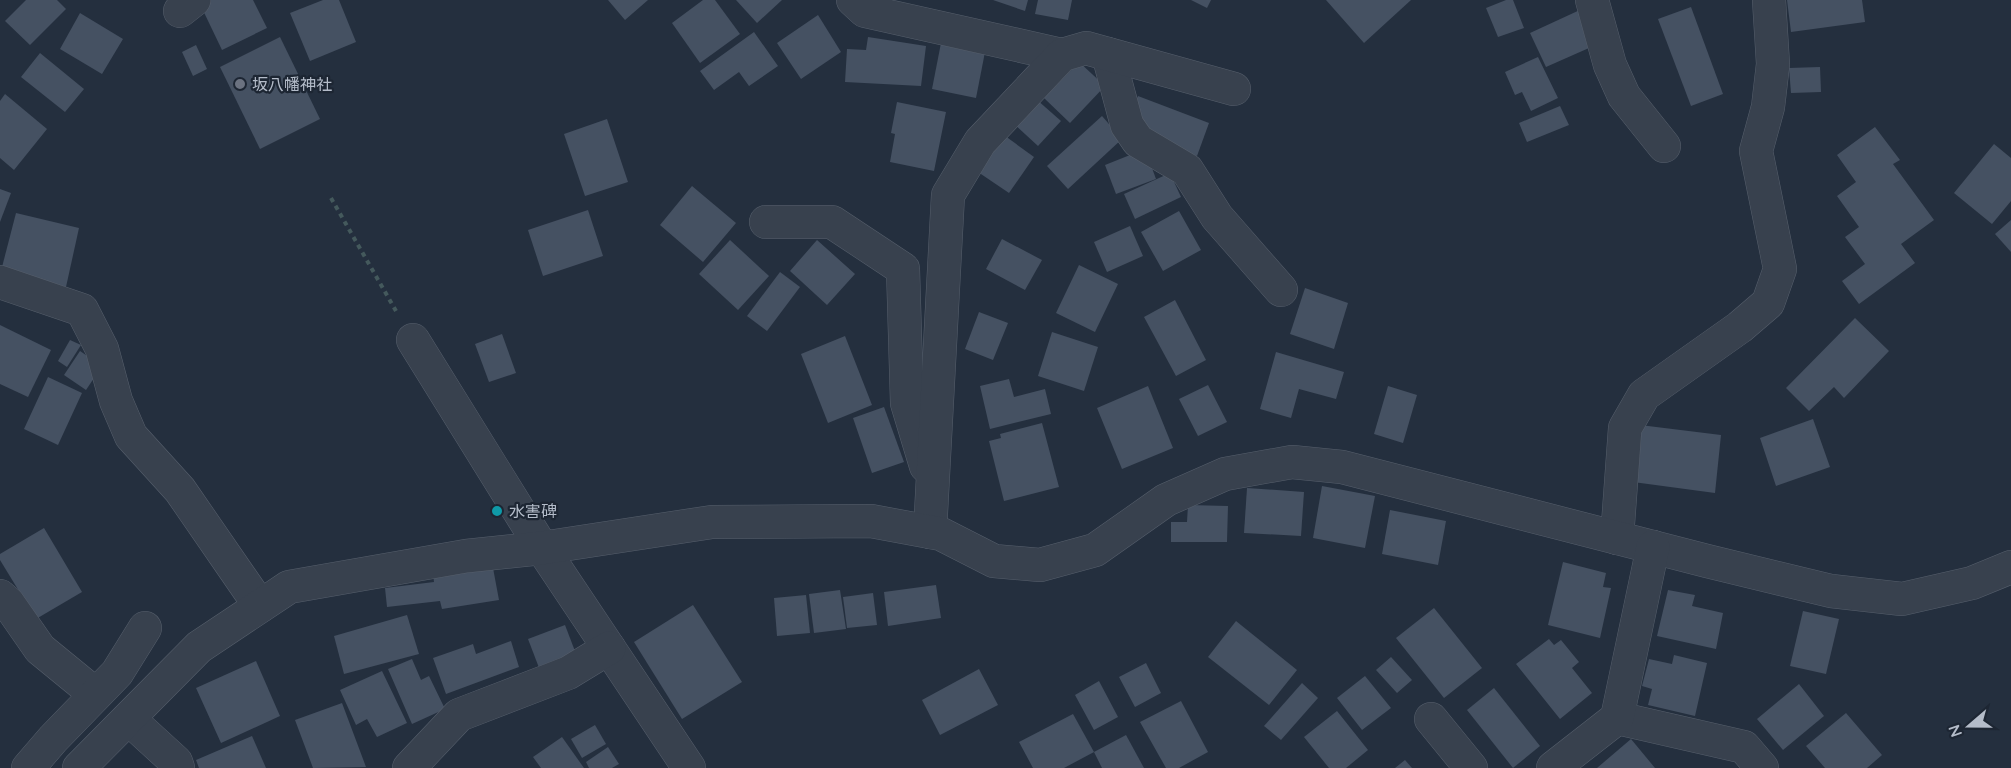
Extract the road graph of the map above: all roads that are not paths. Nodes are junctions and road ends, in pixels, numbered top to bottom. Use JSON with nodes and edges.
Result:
{"nodes":[{"id":1,"x":853,"y":0,"type":"edge"},
{"id":2,"x":1592,"y":0,"type":"edge"},
{"id":3,"x":1769,"y":0,"type":"edge"},
{"id":4,"x":1108,"y":54,"type":"junction"},
{"id":5,"x":1062,"y":55,"type":"junction"},
{"id":6,"x":1234,"y":89,"type":"dead end"},
{"id":7,"x":1664,"y":146,"type":"dead end"},
{"id":8,"x":766,"y":222,"type":"dead end"},
{"id":9,"x":0,"y":282,"type":"edge"},
{"id":10,"x":1281,"y":290,"type":"dead end"},
{"id":11,"x":413,"y":340,"type":"road end"},
{"id":12,"x":932,"y":487,"type":"junction"},
{"id":13,"x":930,"y":532,"type":"junction"},
{"id":14,"x":1617,"y":538,"type":"junction"},
{"id":15,"x":1653,"y":547,"type":"junction"},
{"id":16,"x":542,"y":548,"type":"junction"},
{"id":17,"x":2011,"y":567,"type":"edge"},
{"id":18,"x":0,"y":596,"type":"edge"},
{"id":19,"x":260,"y":606,"type":"junction"},
{"id":20,"x":145,"y":628,"type":"dead end"},
{"id":21,"x":609,"y":648,"type":"junction"},
{"id":22,"x":96,"y":694,"type":"junction"},
{"id":23,"x":1617,"y":718,"type":"junction"},
{"id":24,"x":129,"y":719,"type":"junction"},
{"id":25,"x":1431,"y":719,"type":"dead end"},
{"id":26,"x":28,"y":768,"type":"edge"},
{"id":27,"x":80,"y":768,"type":"edge"},
{"id":28,"x":178,"y":768,"type":"edge"},
{"id":29,"x":409,"y":768,"type":"edge"},
{"id":30,"x":689,"y":768,"type":"edge"},
{"id":31,"x":1471,"y":768,"type":"edge"},
{"id":32,"x":1553,"y":768,"type":"edge"},
{"id":33,"x":1762,"y":768,"type":"edge"}],
"edges":[{"from":1,"to":5,"type":"street"},
{"from":2,"to":7,"type":"street"},
{"from":3,"to":14,"type":"street"},
{"from":4,"to":5,"type":"street"},
{"from":4,"to":6,"type":"street"},
{"from":4,"to":10,"type":"street"},
{"from":5,"to":12,"type":"street"},
{"from":8,"to":12,"type":"street"},
{"from":9,"to":19,"type":"street"},
{"from":11,"to":16,"type":"street"},
{"from":12,"to":13,"type":"street"},
{"from":13,"to":14,"type":"street"},
{"from":13,"to":16,"type":"street"},
{"from":14,"to":15,"type":"street"},
{"from":15,"to":17,"type":"street"},
{"from":15,"to":23,"type":"street"},
{"from":16,"to":19,"type":"street"},
{"from":16,"to":21,"type":"street"},
{"from":18,"to":22,"type":"street"},
{"from":19,"to":24,"type":"street"},
{"from":20,"to":22,"type":"street"},
{"from":21,"to":29,"type":"street"},
{"from":21,"to":30,"type":"street"},
{"from":22,"to":26,"type":"street"},
{"from":23,"to":32,"type":"street"},
{"from":23,"to":33,"type":"street"},
{"from":24,"to":27,"type":"street"},
{"from":24,"to":28,"type":"street"},
{"from":25,"to":31,"type":"street"}]}
